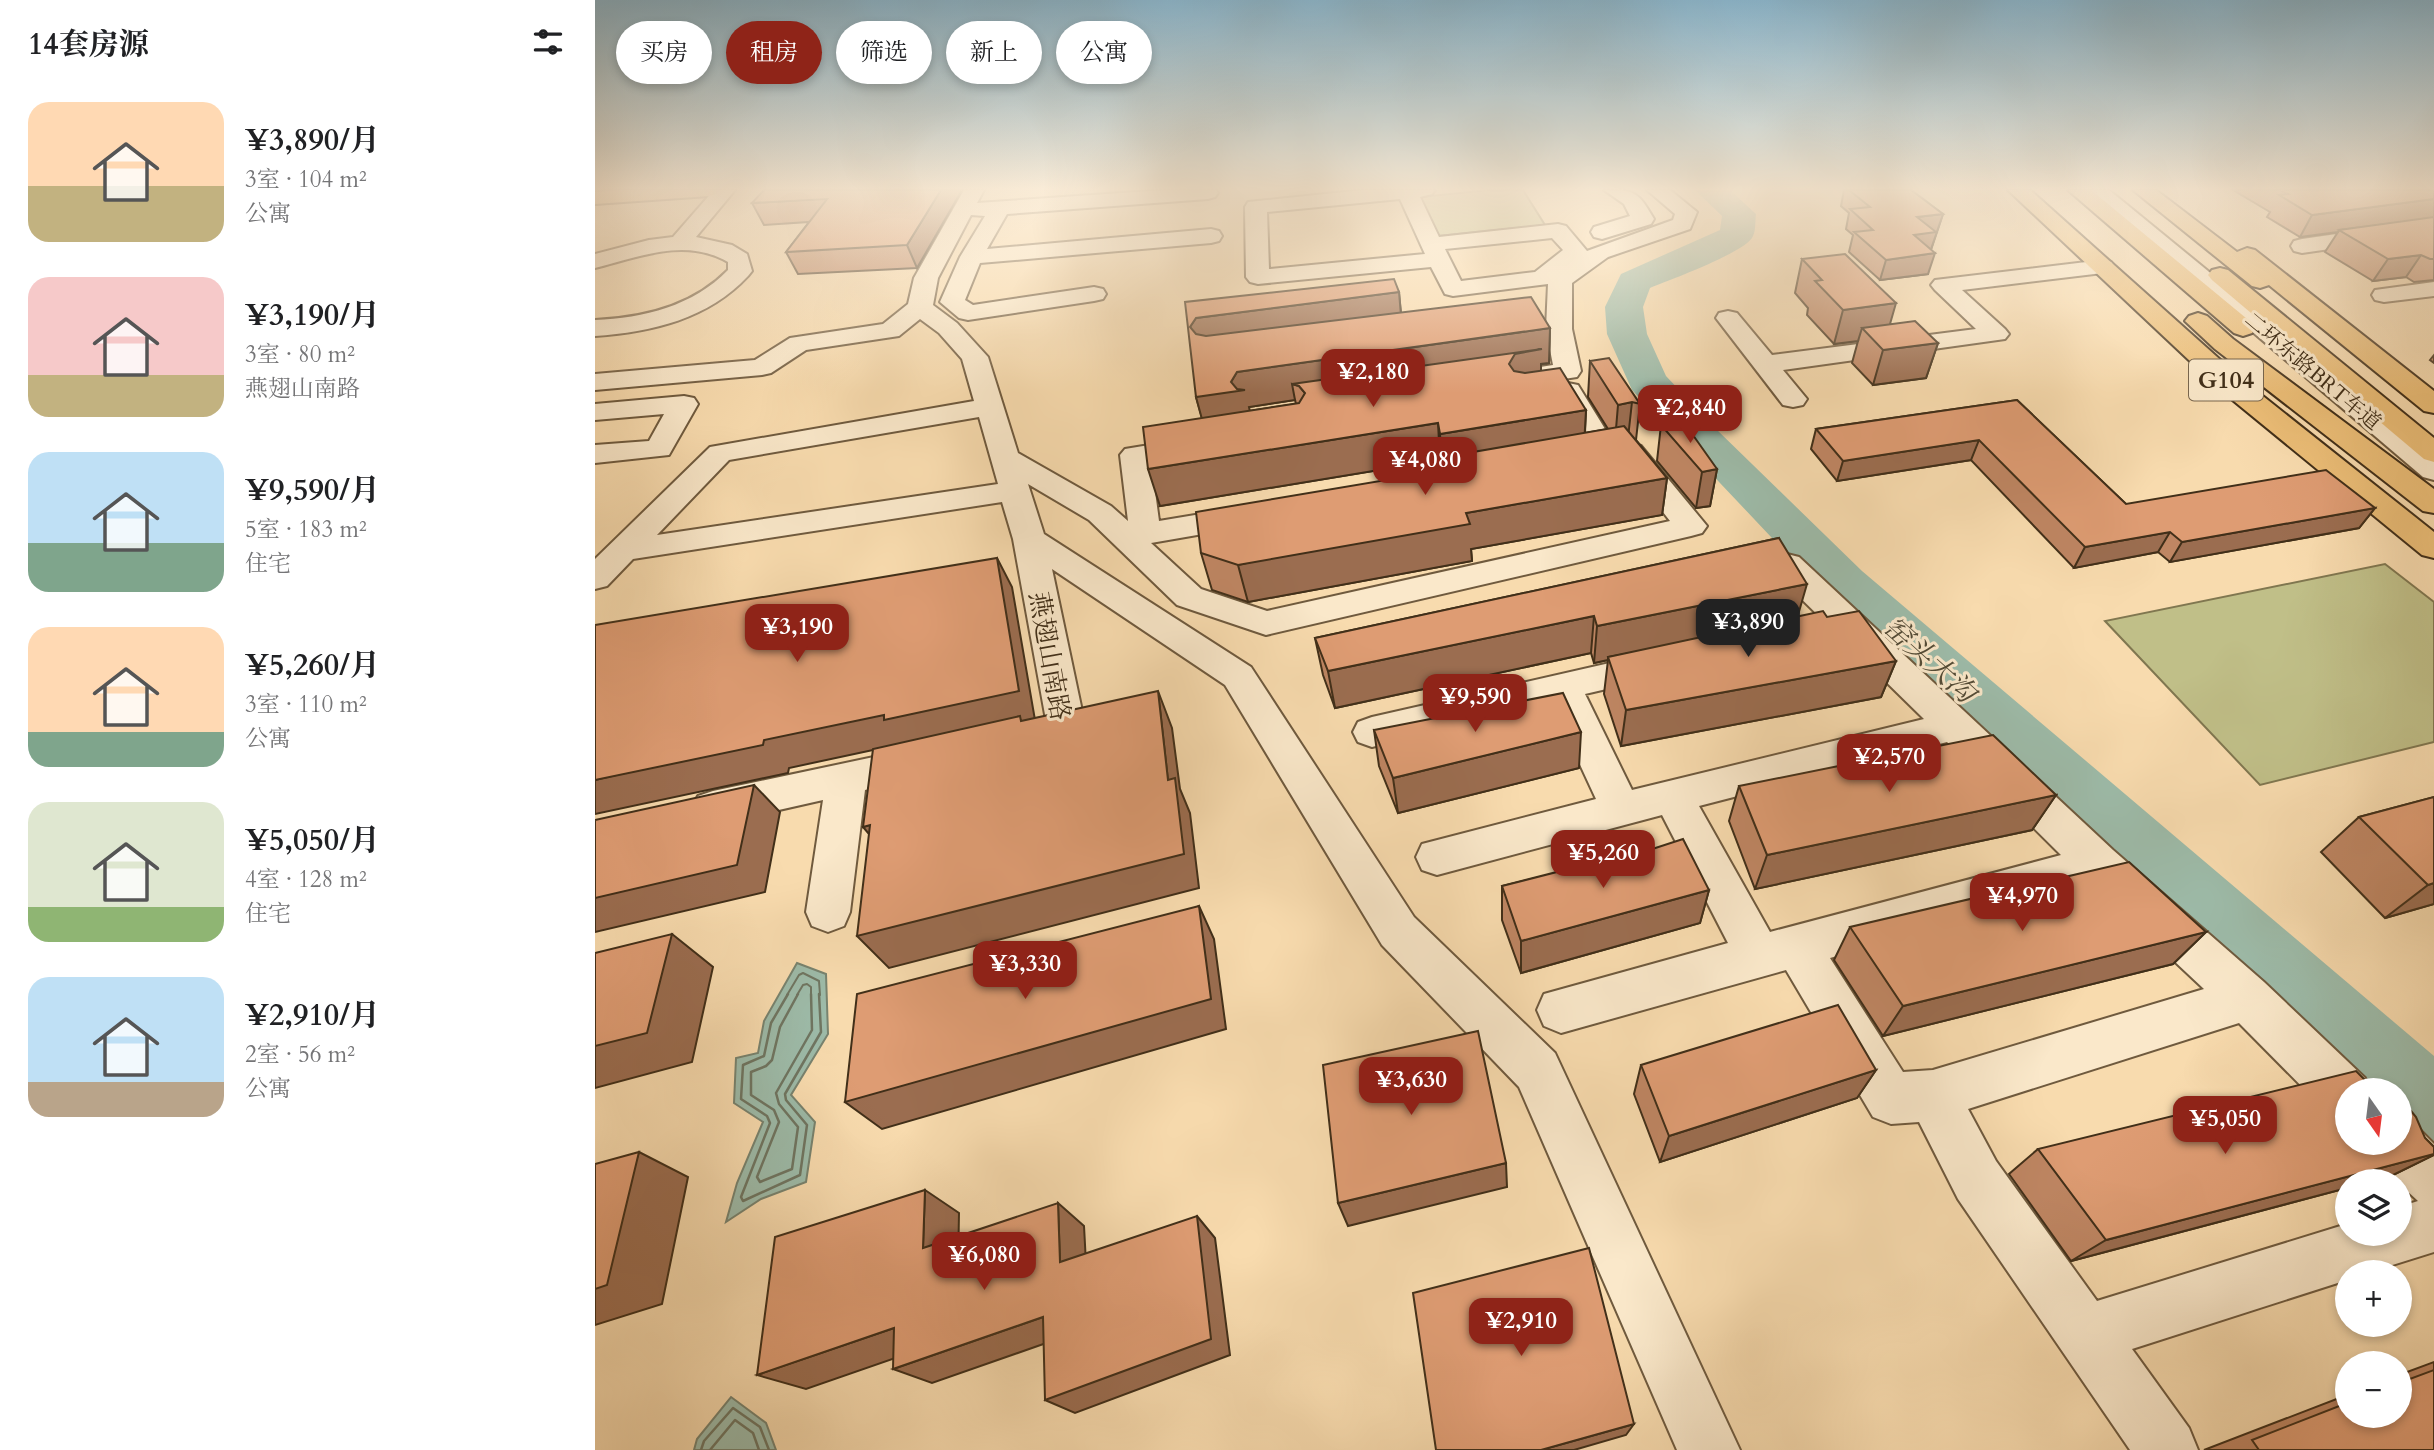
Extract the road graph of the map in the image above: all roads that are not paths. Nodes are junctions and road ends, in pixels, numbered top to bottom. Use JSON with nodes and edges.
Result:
{"nodes":[{"id":1,"x":971,"y":257,"type":"edge"},
{"id":2,"x":737,"y":258,"type":"edge"},
{"id":3,"x":940,"y":258,"type":"edge"},
{"id":4,"x":1257,"y":258,"type":"edge"},
{"id":5,"x":1396,"y":258,"type":"edge"},
{"id":6,"x":1438,"y":258,"type":"edge"},
{"id":7,"x":1568,"y":258,"type":"edge"},
{"id":8,"x":1592,"y":258,"type":"edge"},
{"id":9,"x":2093,"y":258,"type":"edge"},
{"id":10,"x":2127,"y":258,"type":"edge"},
{"id":11,"x":2159,"y":258,"type":"edge"},
{"id":12,"x":2177,"y":258,"type":"edge"},
{"id":13,"x":2199,"y":258,"type":"edge"},
{"id":14,"x":2230,"y":258,"type":"edge"},
{"id":15,"x":2250,"y":258,"type":"edge"},
{"id":16,"x":2103,"y":267,"type":"junction"},
{"id":17,"x":2434,"y":289,"type":"edge"},
{"id":18,"x":1094,"y":294,"type":"dead end"},
{"id":19,"x":2384,"y":295,"type":"dead end"},
{"id":20,"x":920,"y":307,"type":"junction"},
{"id":21,"x":1559,"y":317,"type":"junction"},
{"id":22,"x":1728,"y":318,"type":"dead end"},
{"id":23,"x":1532,"y":321,"type":"edge"},
{"id":24,"x":595,"y":328,"type":"edge"},
{"id":25,"x":1765,"y":364,"type":"junction"},
{"id":26,"x":595,"y":382,"type":"edge"},
{"id":27,"x":1793,"y":399,"type":"dead end"},
{"id":28,"x":2434,"y":405,"type":"edge"},
{"id":29,"x":990,"y":407,"type":"junction"},
{"id":30,"x":595,"y":412,"type":"edge"},
{"id":31,"x":2434,"y":430,"type":"edge"},
{"id":32,"x":1230,"y":441,"type":"edge"},
{"id":33,"x":2434,"y":453,"type":"edge"},
{"id":34,"x":595,"y":454,"type":"edge"},
{"id":35,"x":1004,"y":457,"type":"junction"},
{"id":36,"x":2434,"y":471,"type":"edge"},
{"id":37,"x":2434,"y":489,"type":"edge"},
{"id":38,"x":1014,"y":491,"type":"junction"},
{"id":39,"x":2434,"y":504,"type":"edge"},
{"id":40,"x":1280,"y":510,"type":"edge"},
{"id":41,"x":1135,"y":536,"type":"junction"},
{"id":42,"x":1028,"y":539,"type":"junction"},
{"id":43,"x":2434,"y":548,"type":"edge"},
{"id":44,"x":623,"y":550,"type":"junction"},
{"id":45,"x":1787,"y":565,"type":"edge"},
{"id":46,"x":595,"y":578,"type":"edge"},
{"id":47,"x":1849,"y":625,"type":"junction"},
{"id":48,"x":1808,"y":634,"type":"edge"},
{"id":49,"x":1685,"y":660,"type":"edge"},
{"id":50,"x":1562,"y":686,"type":"junction"},
{"id":51,"x":1954,"y":726,"type":"junction"},
{"id":52,"x":1372,"y":732,"type":"edge"},
{"id":53,"x":1002,"y":744,"type":"edge"},
{"id":54,"x":950,"y":756,"type":"edge"},
{"id":55,"x":846,"y":779,"type":"junction"},
{"id":56,"x":1673,"y":796,"type":"junction"},
{"id":57,"x":1621,"y":809,"type":"junction"},
{"id":58,"x":688,"y":814,"type":"edge"},
{"id":59,"x":1437,"y":857,"type":"dead end"},
{"id":60,"x":2098,"y":863,"type":"junction"},
{"id":61,"x":828,"y":912,"type":"dead end"},
{"id":62,"x":1778,"y":952,"type":"junction"},
{"id":63,"x":2247,"y":998,"type":"junction"},
{"id":64,"x":1561,"y":1010,"type":"dead end"},
{"id":65,"x":2335,"y":1084,"type":"edge"},
{"id":66,"x":1933,"y":1095,"type":"junction"},
{"id":67,"x":2407,"y":1155,"type":"edge"},
{"id":68,"x":2434,"y":1181,"type":"edge"},
{"id":69,"x":2434,"y":1224,"type":"edge"},
{"id":70,"x":2086,"y":1334,"type":"junction"},
{"id":71,"x":1709,"y":1450,"type":"edge"},
{"id":72,"x":2167,"y":1450,"type":"edge"}],
"edges":[{"from":1,"to":18,"type":"street"},
{"from":2,"to":24,"type":"street"},
{"from":3,"to":20,"type":"street"},
{"from":4,"to":5,"type":"street"},
{"from":6,"to":7,"type":"street"},
{"from":8,"to":21,"type":"street"},
{"from":9,"to":16,"type":"main road","number":"G104"},
{"from":10,"to":39,"type":"main road"},
{"from":11,"to":37,"type":"main road"},
{"from":12,"to":36,"type":"street","name":"二环东路BRT车道"},
{"from":13,"to":33,"type":"main road"},
{"from":14,"to":31,"type":"main road"},
{"from":15,"to":28,"type":"main road"},
{"from":16,"to":25,"type":"street"},
{"from":16,"to":43,"type":"main road","number":"G104"},
{"from":17,"to":19,"type":"street"},
{"from":20,"to":26,"type":"street"},
{"from":20,"to":29,"type":"street","name":"燕翅山南路"},
{"from":21,"to":23,"type":"street"},
{"from":21,"to":41,"type":"street"},
{"from":22,"to":25,"type":"street"},
{"from":25,"to":27,"type":"street"},
{"from":29,"to":35,"type":"street","name":"燕翅山南路"},
{"from":29,"to":44,"type":"street"},
{"from":30,"to":34,"type":"street"},
{"from":32,"to":41,"type":"street"},
{"from":35,"to":38,"type":"street","name":"燕翅山南路"},
{"from":35,"to":41,"type":"street"},
{"from":38,"to":42,"type":"street","name":"燕翅山南路"},
{"from":38,"to":44,"type":"street"},
{"from":40,"to":41,"type":"street"},
{"from":42,"to":53,"type":"street","name":"燕翅山南路"},
{"from":42,"to":71,"type":"street"},
{"from":44,"to":46,"type":"street"},
{"from":45,"to":47,"type":"street"},
{"from":47,"to":48,"type":"street"},
{"from":47,"to":51,"type":"street"},
{"from":49,"to":50,"type":"street"},
{"from":50,"to":52,"type":"street"},
{"from":50,"to":57,"type":"street"},
{"from":51,"to":56,"type":"street"},
{"from":51,"to":60,"type":"street"},
{"from":54,"to":55,"type":"street"},
{"from":55,"to":58,"type":"street"},
{"from":55,"to":61,"type":"street"},
{"from":56,"to":57,"type":"street"},
{"from":56,"to":62,"type":"street"},
{"from":57,"to":59,"type":"street"},
{"from":60,"to":62,"type":"street"},
{"from":60,"to":63,"type":"street"},
{"from":62,"to":64,"type":"street"},
{"from":62,"to":66,"type":"street"},
{"from":63,"to":65,"type":"street"},
{"from":63,"to":66,"type":"street"},
{"from":66,"to":70,"type":"street"},
{"from":67,"to":68,"type":"street"},
{"from":69,"to":70,"type":"street"},
{"from":70,"to":72,"type":"street"}]}
